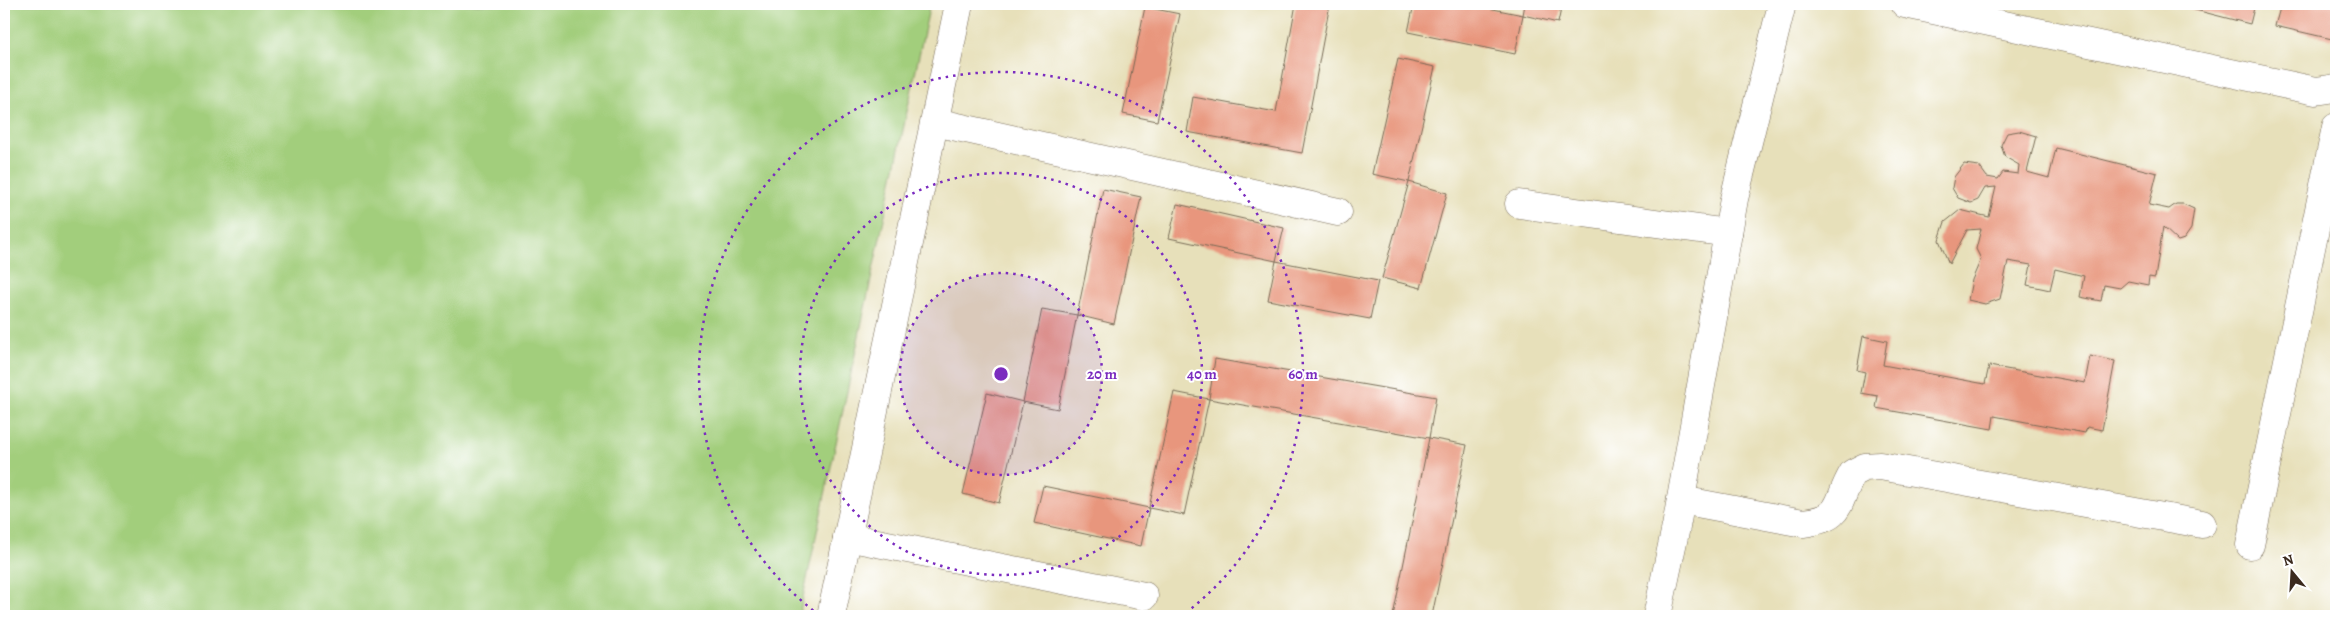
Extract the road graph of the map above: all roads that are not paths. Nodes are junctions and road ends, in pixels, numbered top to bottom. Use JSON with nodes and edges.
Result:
{"nodes":[{"id":1,"x":959,"y":4,"type":"edge"},
{"id":2,"x":1782,"y":4,"type":"edge"},
{"id":3,"x":1905,"y":4,"type":"edge"},
{"id":4,"x":2336,"y":88,"type":"edge"},
{"id":5,"x":935,"y":122,"type":"junction"},
{"id":6,"x":2336,"y":126,"type":"edge"},
{"id":7,"x":1519,"y":204,"type":"dead end"},
{"id":8,"x":1338,"y":212,"type":"dead end"},
{"id":9,"x":1728,"y":233,"type":"junction"},
{"id":10,"x":1681,"y":500,"type":"junction"},
{"id":11,"x":2202,"y":524,"type":"dead end"},
{"id":12,"x":847,"y":537,"type":"junction"},
{"id":13,"x":2250,"y":545,"type":"dead end"},
{"id":14,"x":1144,"y":596,"type":"dead end"},
{"id":15,"x":831,"y":616,"type":"edge"},
{"id":16,"x":1657,"y":616,"type":"edge"}],
"edges":[{"from":1,"to":5,"type":"street"},
{"from":2,"to":9,"type":"street"},
{"from":3,"to":4,"type":"street"},
{"from":5,"to":8,"type":"street"},
{"from":5,"to":12,"type":"street"},
{"from":6,"to":13,"type":"street"},
{"from":7,"to":9,"type":"street"},
{"from":9,"to":10,"type":"street"},
{"from":10,"to":11,"type":"street"},
{"from":10,"to":16,"type":"street"},
{"from":12,"to":14,"type":"street"},
{"from":12,"to":15,"type":"street"}]}
